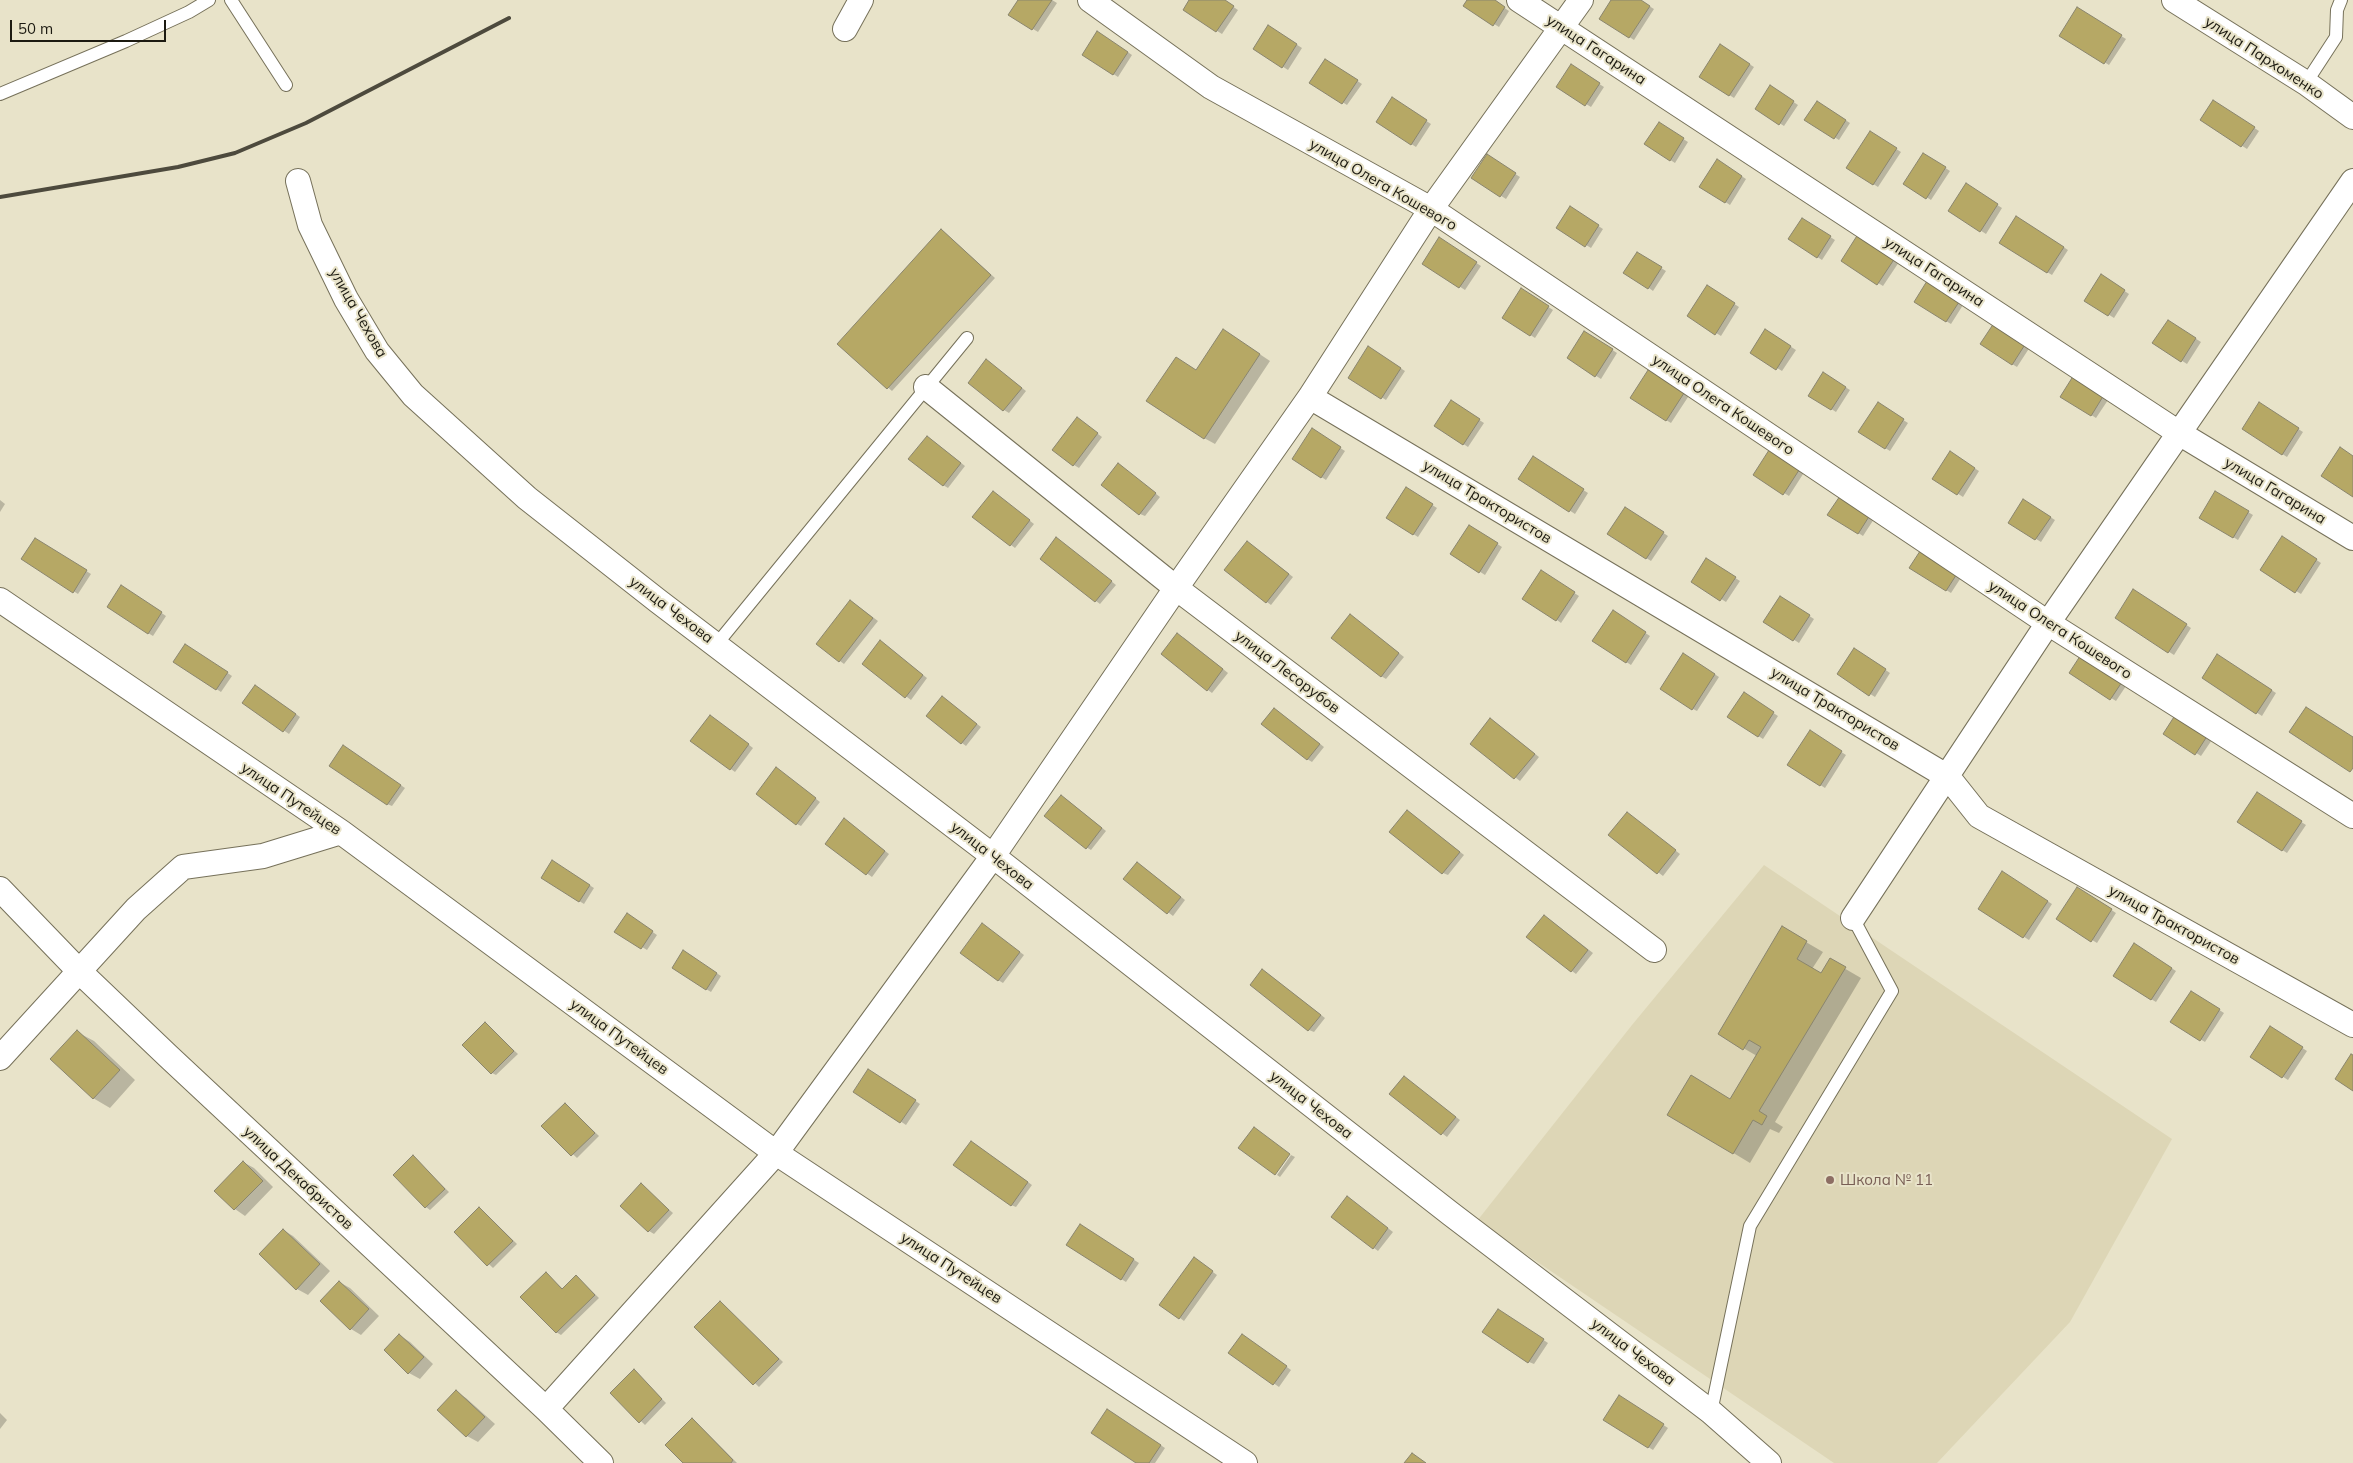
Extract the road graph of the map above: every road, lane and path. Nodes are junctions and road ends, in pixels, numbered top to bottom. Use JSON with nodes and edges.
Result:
{"nodes":[{"id":1,"x":209,"y":0,"type":"edge"},
{"id":2,"x":231,"y":0,"type":"edge"},
{"id":3,"x":861,"y":0,"type":"edge"},
{"id":4,"x":1090,"y":0,"type":"edge"},
{"id":5,"x":1519,"y":0,"type":"edge"},
{"id":6,"x":1581,"y":0,"type":"edge"},
{"id":7,"x":2174,"y":0,"type":"edge"},
{"id":8,"x":2341,"y":0,"type":"edge"},
{"id":9,"x":846,"y":28,"type":"dead end"},
{"id":10,"x":1562,"y":28,"type":"junction"},
{"id":11,"x":2306,"y":83,"type":"junction"},
{"id":12,"x":286,"y":85,"type":"dead end"},
{"id":13,"x":0,"y":94,"type":"edge"},
{"id":14,"x":2353,"y":117,"type":"edge"},
{"id":15,"x":298,"y":181,"type":"dead end"},
{"id":16,"x":2353,"y":181,"type":"edge"},
{"id":17,"x":1431,"y":210,"type":"junction"},
{"id":18,"x":967,"y":338,"type":"dead end"},
{"id":19,"x":926,"y":387,"type":"junction"},
{"id":20,"x":1310,"y":398,"type":"junction"},
{"id":21,"x":2179,"y":433,"type":"junction"},
{"id":22,"x":2353,"y":538,"type":"edge"},
{"id":23,"x":1176,"y":588,"type":"junction"},
{"id":24,"x":0,"y":600,"type":"edge"},
{"id":25,"x":2048,"y":624,"type":"junction"},
{"id":26,"x":716,"y":645,"type":"junction"},
{"id":27,"x":1948,"y":777,"type":"junction"},
{"id":28,"x":2353,"y":816,"type":"edge"},
{"id":29,"x":341,"y":832,"type":"junction"},
{"id":30,"x":993,"y":856,"type":"junction"},
{"id":31,"x":0,"y":889,"type":"edge"},
{"id":32,"x":1853,"y":918,"type":"joint"},
{"id":33,"x":1654,"y":950,"type":"dead end"},
{"id":34,"x":80,"y":972,"type":"junction"},
{"id":35,"x":2353,"y":1025,"type":"edge"},
{"id":36,"x":0,"y":1058,"type":"edge"},
{"id":37,"x":776,"y":1153,"type":"junction"},
{"id":38,"x":546,"y":1409,"type":"junction"},
{"id":39,"x":1711,"y":1412,"type":"junction"},
{"id":40,"x":601,"y":1463,"type":"edge"},
{"id":41,"x":1245,"y":1463,"type":"edge"},
{"id":42,"x":1769,"y":1463,"type":"edge"}],
"edges":[{"from":1,"to":13,"type":"lane"},
{"from":2,"to":12,"type":"lane"},
{"from":3,"to":9,"type":"street"},
{"from":4,"to":17,"type":"street","name":"улица Олега Кошевого"},
{"from":5,"to":10,"type":"street","name":"улица Гагарина"},
{"from":6,"to":10,"type":"street"},
{"from":7,"to":11,"type":"street","name":"улица Пархоменко"},
{"from":8,"to":11,"type":"lane"},
{"from":10,"to":17,"type":"street"},
{"from":10,"to":21,"type":"street","name":"улица Гагарина"},
{"from":11,"to":14,"type":"street","name":"улица Пархоменко"},
{"from":15,"to":26,"type":"street","name":"улица Чехова"},
{"from":16,"to":21,"type":"street"},
{"from":17,"to":20,"type":"street"},
{"from":17,"to":25,"type":"street","name":"улица Олега Кошевого"},
{"from":18,"to":19,"type":"lane"},
{"from":19,"to":23,"type":"street","name":"улица Лесорубов"},
{"from":19,"to":26,"type":"lane"},
{"from":20,"to":23,"type":"street"},
{"from":20,"to":27,"type":"street","name":"улица Трактористов"},
{"from":21,"to":22,"type":"street","name":"улица Гагарина"},
{"from":21,"to":25,"type":"street"},
{"from":23,"to":30,"type":"street"},
{"from":23,"to":33,"type":"street","name":"улица Лесорубов"},
{"from":24,"to":29,"type":"street","name":"улица Путейцев"},
{"from":25,"to":27,"type":"street"},
{"from":25,"to":28,"type":"street","name":"улица Олега Кошевого"},
{"from":26,"to":30,"type":"street","name":"улица Чехова"},
{"from":27,"to":32,"type":"street"},
{"from":27,"to":35,"type":"street","name":"улица Трактористов"},
{"from":29,"to":34,"type":"street"},
{"from":29,"to":37,"type":"street","name":"улица Путейцев"},
{"from":30,"to":37,"type":"street"},
{"from":30,"to":39,"type":"street","name":"улица Чехова"},
{"from":31,"to":34,"type":"street","name":"улица Декабристов"},
{"from":32,"to":39,"type":"lane"},
{"from":34,"to":36,"type":"street"},
{"from":34,"to":38,"type":"street","name":"улица Декабристов"},
{"from":37,"to":38,"type":"street"},
{"from":37,"to":41,"type":"street","name":"улица Путейцев"},
{"from":38,"to":40,"type":"street","name":"улица Декабристов"},
{"from":39,"to":42,"type":"street","name":"улица Чехова"}]}
